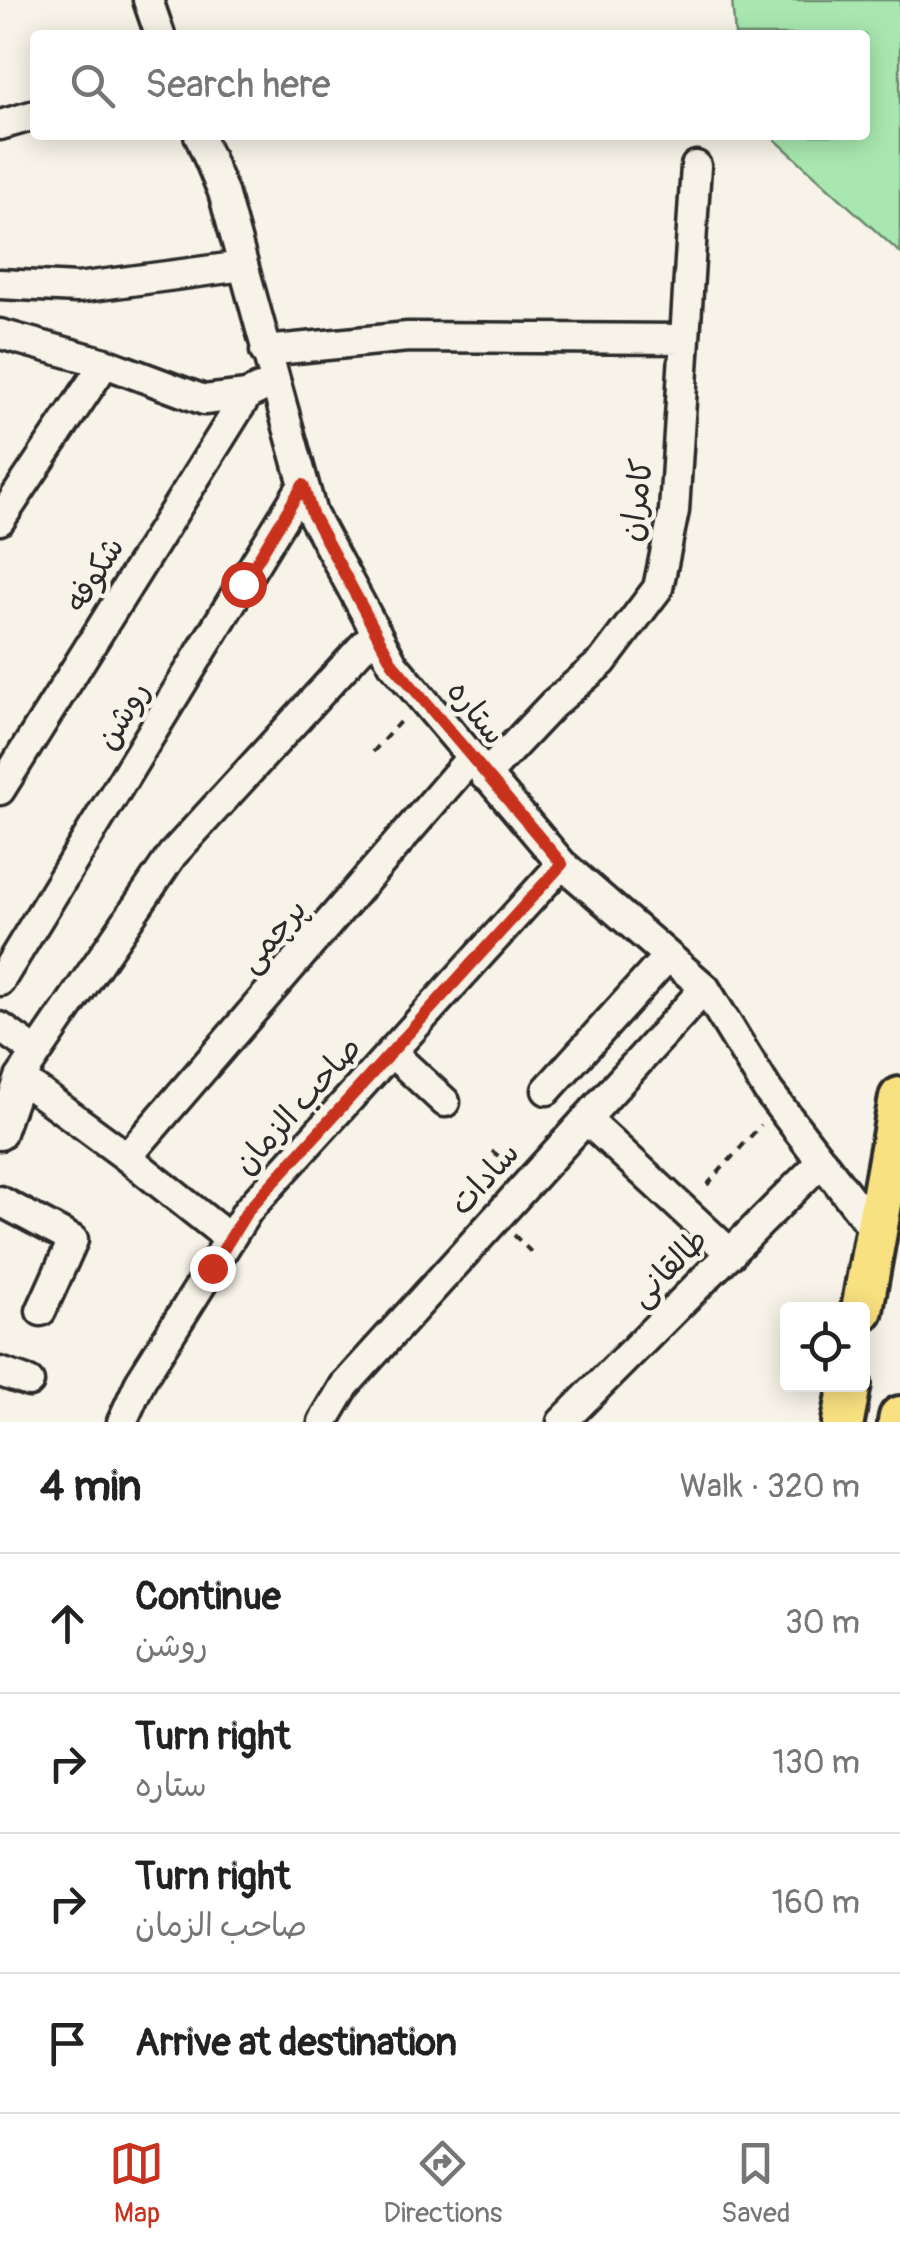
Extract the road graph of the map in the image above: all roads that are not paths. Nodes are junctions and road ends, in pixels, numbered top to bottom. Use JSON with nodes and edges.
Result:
{"nodes":[{"id":1,"x":148,"y":0,"type":"edge"},
{"id":2,"x":158,"y":30,"type":"edge"},
{"id":3,"x":30,"y":117,"type":"edge"},
{"id":4,"x":0,"y":125,"type":"edge"},
{"id":5,"x":201,"y":140,"type":"edge"},
{"id":6,"x":696,"y":166,"type":"dead end"},
{"id":7,"x":243,"y":266,"type":"junction"},
{"id":8,"x":0,"y":284,"type":"edge"},
{"id":9,"x":0,"y":334,"type":"edge"},
{"id":10,"x":685,"y":339,"type":"junction"},
{"id":11,"x":265,"y":351,"type":"junction"},
{"id":12,"x":106,"y":364,"type":"junction"},
{"id":13,"x":274,"y":382,"type":"junction"},
{"id":14,"x":247,"y":396,"type":"junction"},
{"id":15,"x":303,"y":485,"type":"junction"},
{"id":16,"x":0,"y":520,"type":"edge"},
{"id":17,"x":376,"y":632,"type":"junction"},
{"id":18,"x":478,"y":768,"type":"junction"},
{"id":19,"x":0,"y":790,"type":"edge"},
{"id":20,"x":562,"y":864,"type":"junction"},
{"id":21,"x":668,"y":956,"type":"junction"},
{"id":22,"x":0,"y":981,"type":"edge"},
{"id":23,"x":705,"y":988,"type":"junction"},
{"id":24,"x":0,"y":1027,"type":"edge"},
{"id":25,"x":36,"y":1053,"type":"junction"},
{"id":26,"x":392,"y":1054,"type":"junction"},
{"id":27,"x":20,"y":1078,"type":"junction"},
{"id":28,"x":547,"y":1090,"type":"dead end"},
{"id":29,"x":900,"y":1098,"type":"edge"},
{"id":30,"x":446,"y":1102,"type":"dead end"},
{"id":31,"x":586,"y":1118,"type":"junction"},
{"id":32,"x":0,"y":1135,"type":"edge"},
{"id":33,"x":128,"y":1157,"type":"junction"},
{"id":34,"x":822,"y":1161,"type":"junction"},
{"id":35,"x":0,"y":1201,"type":"edge"},
{"id":36,"x":875,"y":1230,"type":"junction"},
{"id":37,"x":230,"y":1240,"type":"junction"},
{"id":38,"x":731,"y":1254,"type":"junction"},
{"id":39,"x":863,"y":1302,"type":"edge"},
{"id":40,"x":41,"y":1311,"type":"dead end"},
{"id":41,"x":0,"y":1372,"type":"edge"},
{"id":42,"x":29,"y":1382,"type":"dead end"},
{"id":43,"x":849,"y":1392,"type":"edge"},
{"id":44,"x":122,"y":1422,"type":"edge"},
{"id":45,"x":323,"y":1422,"type":"edge"},
{"id":46,"x":562,"y":1422,"type":"edge"},
{"id":47,"x":843,"y":1422,"type":"edge"}],
"edges":[{"from":1,"to":2,"type":"street"},
{"from":3,"to":4,"type":"street"},
{"from":5,"to":7,"type":"street","name":"ستاره"},
{"from":6,"to":10,"type":"street","name":"کامران"},
{"from":7,"to":8,"type":"street"},
{"from":7,"to":11,"type":"street","name":"ستاره"},
{"from":9,"to":12,"type":"street"},
{"from":10,"to":11,"type":"street"},
{"from":10,"to":18,"type":"street","name":"کامران"},
{"from":11,"to":13,"type":"street","name":"ستاره"},
{"from":12,"to":14,"type":"street"},
{"from":12,"to":16,"type":"street"},
{"from":13,"to":14,"type":"street"},
{"from":13,"to":15,"type":"street","name":"ستاره"},
{"from":14,"to":19,"type":"street","name":"شکوفه"},
{"from":15,"to":17,"type":"street","name":"ستاره"},
{"from":15,"to":22,"type":"street","name":"روشن"},
{"from":17,"to":18,"type":"street","name":"ستاره"},
{"from":17,"to":25,"type":"street"},
{"from":18,"to":20,"type":"street","name":"ستاره"},
{"from":18,"to":33,"type":"street","name":"پرچمی"},
{"from":20,"to":21,"type":"street","name":"ستاره"},
{"from":20,"to":26,"type":"street","name":"صاحب الزمان"},
{"from":21,"to":23,"type":"street","name":"ستاره"},
{"from":21,"to":28,"type":"street"},
{"from":23,"to":31,"type":"street","name":"سادات"},
{"from":23,"to":34,"type":"street","name":"ستاره"},
{"from":24,"to":25,"type":"street"},
{"from":25,"to":27,"type":"street"},
{"from":26,"to":30,"type":"street"},
{"from":26,"to":37,"type":"street","name":"صاحب الزمان"},
{"from":27,"to":32,"type":"street"},
{"from":27,"to":33,"type":"street"},
{"from":29,"to":36,"type":"highway"},
{"from":31,"to":38,"type":"street"},
{"from":31,"to":45,"type":"street","name":"سادات"},
{"from":33,"to":37,"type":"street"},
{"from":34,"to":36,"type":"street","name":"ستاره"},
{"from":34,"to":38,"type":"street","name":"طالقانی"},
{"from":35,"to":40,"type":"street"},
{"from":36,"to":39,"type":"highway"},
{"from":37,"to":44,"type":"street","name":"صاحب الزمان"},
{"from":38,"to":46,"type":"street","name":"طالقانی"},
{"from":41,"to":42,"type":"street"},
{"from":43,"to":47,"type":"highway"}]}
